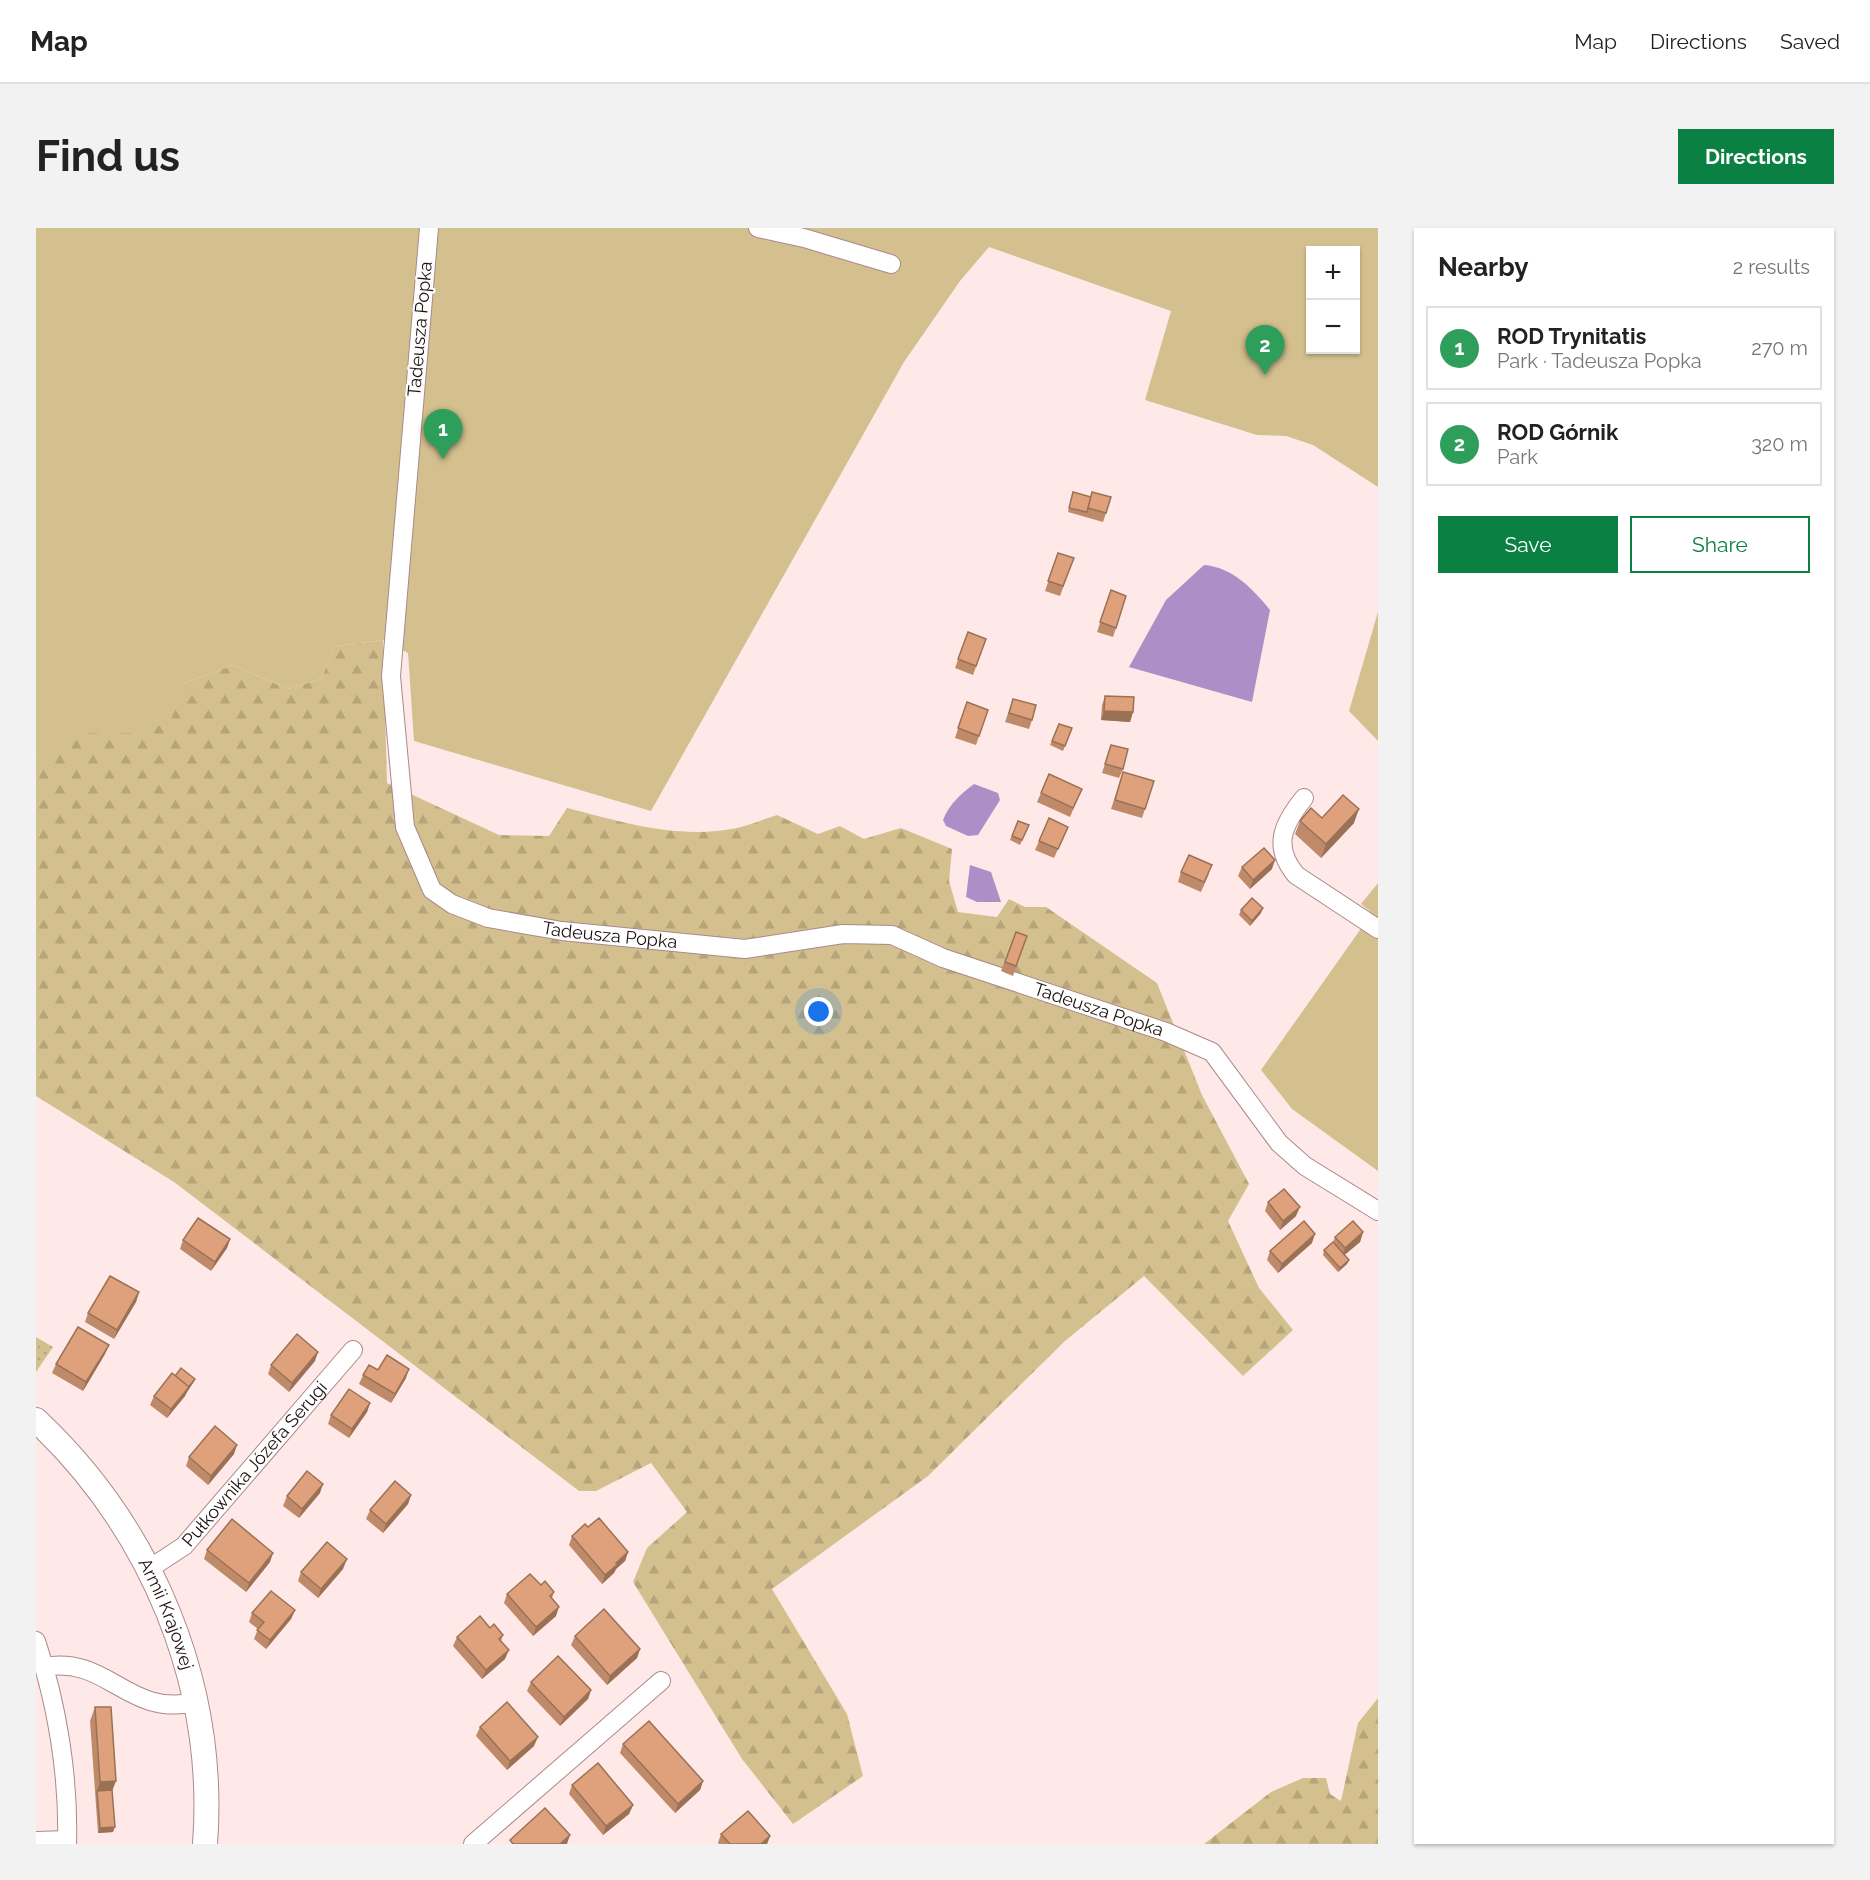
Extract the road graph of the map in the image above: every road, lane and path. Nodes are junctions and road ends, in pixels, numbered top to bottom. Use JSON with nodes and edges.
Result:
{"nodes":[{"id":1,"x":429,"y":228,"type":"edge"},
{"id":2,"x":758,"y":228,"type":"edge"},
{"id":3,"x":891,"y":264,"type":"dead end"},
{"id":4,"x":1304,"y":798,"type":"dead end"},
{"id":5,"x":1378,"y":929,"type":"edge"},
{"id":6,"x":1378,"y":1211,"type":"edge"},
{"id":7,"x":353,"y":1350,"type":"dead end"},
{"id":8,"x":36,"y":1420,"type":"edge"},
{"id":9,"x":149,"y":1569,"type":"junction"},
{"id":10,"x":36,"y":1641,"type":"edge"},
{"id":11,"x":44,"y":1666,"type":"junction"},
{"id":12,"x":661,"y":1681,"type":"dead end"},
{"id":13,"x":195,"y":1702,"type":"junction"},
{"id":14,"x":36,"y":1841,"type":"edge"},
{"id":15,"x":67,"y":1842,"type":"edge"},
{"id":16,"x":205,"y":1844,"type":"edge"},
{"id":17,"x":473,"y":1844,"type":"edge"}],
"edges":[{"from":1,"to":6,"type":"street","name":"Tadeusza Popka"},
{"from":2,"to":3,"type":"street"},
{"from":4,"to":5,"type":"street"},
{"from":7,"to":9,"type":"street","name":"Pułkownika Józefa Serugi"},
{"from":8,"to":9,"type":"main road","name":"Armii Krajowej"},
{"from":9,"to":13,"type":"main road","name":"Armii Krajowej"},
{"from":10,"to":11,"type":"street"},
{"from":11,"to":13,"type":"street"},
{"from":11,"to":15,"type":"street"},
{"from":12,"to":17,"type":"street"},
{"from":13,"to":16,"type":"main road","name":"Armii Krajowej"},
{"from":14,"to":15,"type":"street"}]}
